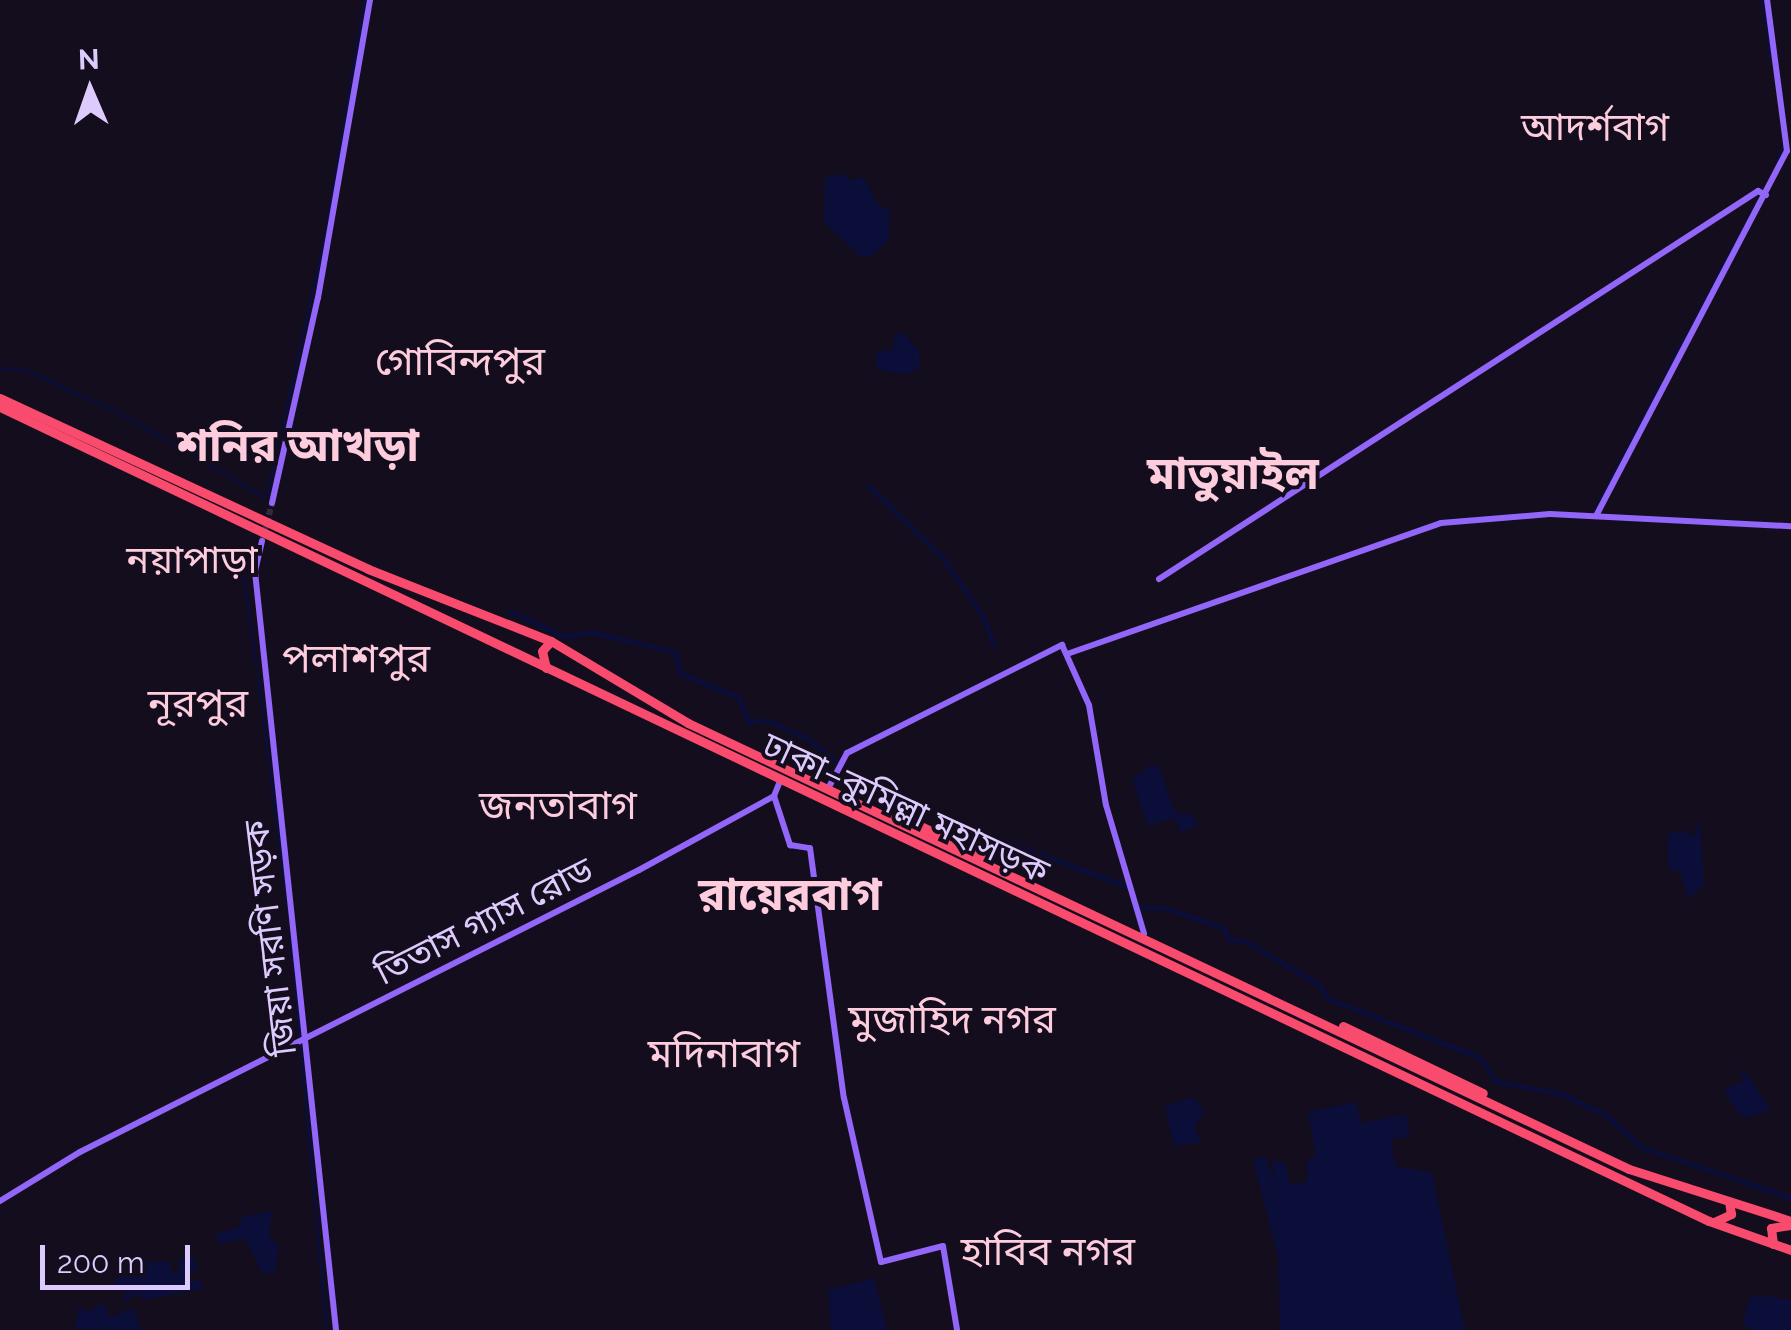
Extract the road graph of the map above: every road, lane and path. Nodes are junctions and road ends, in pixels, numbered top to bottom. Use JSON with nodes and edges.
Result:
{"nodes":[{"id":1,"x":370,"y":0,"type":"edge"},
{"id":2,"x":1766,"y":0,"type":"edge"},
{"id":3,"x":1790,"y":143,"type":"edge"},
{"id":4,"x":1763,"y":193,"type":"junction"},
{"id":5,"x":0,"y":395,"type":"edge"},
{"id":6,"x":0,"y":407,"type":"edge"},
{"id":7,"x":272,"y":503,"type":"tunnel mouth"},
{"id":8,"x":1596,"y":516,"type":"junction"},
{"id":9,"x":1791,"y":526,"type":"edge"},
{"id":10,"x":262,"y":541,"type":"tunnel mouth"},
{"id":11,"x":1159,"y":579,"type":"dead end"},
{"id":12,"x":524,"y":630,"type":"junction"},
{"id":13,"x":551,"y":641,"type":"junction"},
{"id":14,"x":509,"y":649,"type":"junction"},
{"id":15,"x":1067,"y":654,"type":"junction"},
{"id":16,"x":546,"y":668,"type":"junction"},
{"id":17,"x":751,"y":752,"type":"junction"},
{"id":18,"x":780,"y":781,"type":"junction"},
{"id":19,"x":830,"y":785,"type":"junction"},
{"id":20,"x":774,"y":796,"type":"junction"},
{"id":21,"x":1144,"y":933,"type":"junction"},
{"id":22,"x":302,"y":1042,"type":"junction"},
{"id":23,"x":1600,"y":1154,"type":"junction"},
{"id":24,"x":1727,"y":1198,"type":"junction"},
{"id":25,"x":0,"y":1201,"type":"edge"},
{"id":26,"x":1712,"y":1222,"type":"junction"},
{"id":27,"x":1791,"y":1223,"type":"edge"},
{"id":28,"x":1774,"y":1246,"type":"junction"},
{"id":29,"x":1791,"y":1250,"type":"edge"},
{"id":30,"x":336,"y":1330,"type":"edge"},
{"id":31,"x":957,"y":1330,"type":"edge"}],
"edges":[{"from":1,"to":7,"type":"street"},
{"from":2,"to":3,"type":"street"},
{"from":3,"to":4,"type":"street"},
{"from":4,"to":8,"type":"street"},
{"from":4,"to":11,"type":"street"},
{"from":5,"to":12,"type":"highway","name":"ঢাকা–কুমিল্লা মহাসড়ক"},
{"from":6,"to":14,"type":"highway","name":"ঢাকা–কুমিল্লা মহাসড়ক"},
{"from":8,"to":9,"type":"street"},
{"from":8,"to":15,"type":"street"},
{"from":10,"to":22,"type":"street","name":"জিয়া সরণি সড়ক"},
{"from":12,"to":13,"type":"highway","name":"ঢাকা–কুমিল্লা মহাসড়ক"},
{"from":12,"to":14,"type":"highway"},
{"from":13,"to":16,"type":"highway"},
{"from":13,"to":17,"type":"highway","name":"ঢাকা–কুমিল্লা মহাসড়ক"},
{"from":14,"to":16,"type":"highway","name":"ঢাকা–কুমিল্লা মহাসড়ক"},
{"from":15,"to":19,"type":"street"},
{"from":15,"to":21,"type":"street"},
{"from":16,"to":18,"type":"highway","name":"ঢাকা–কুমিল্লা মহাসড়ক"},
{"from":17,"to":19,"type":"highway"},
{"from":17,"to":23,"type":"highway","name":"ঢাকা–কুমিল্লা মহাসড়ক"},
{"from":18,"to":20,"type":"street"},
{"from":18,"to":26,"type":"highway","name":"ঢাকা–কুমিল্লা মহাসড়ক"},
{"from":19,"to":21,"type":"highway"},
{"from":20,"to":22,"type":"street","name":"তিতাস গ্যাস রোড"},
{"from":20,"to":31,"type":"street"},
{"from":21,"to":23,"type":"highway"},
{"from":22,"to":25,"type":"street","name":"তিতাস গ্যাস রোড"},
{"from":22,"to":30,"type":"street","name":"জিয়া সরণি সড়ক"},
{"from":23,"to":24,"type":"highway","name":"ঢাকা–কুমিল্লা মহাসড়ক"},
{"from":24,"to":26,"type":"highway"},
{"from":24,"to":27,"type":"highway","name":"ঢাকা–কুমিল্লা মহাসড়ক"},
{"from":26,"to":28,"type":"highway","name":"ঢাকা–কুমিল্লা মহাসড়ক"},
{"from":27,"to":28,"type":"highway"},
{"from":28,"to":29,"type":"highway","name":"ঢাকা–কুমিল্লা মহাসড়ক"}]}
